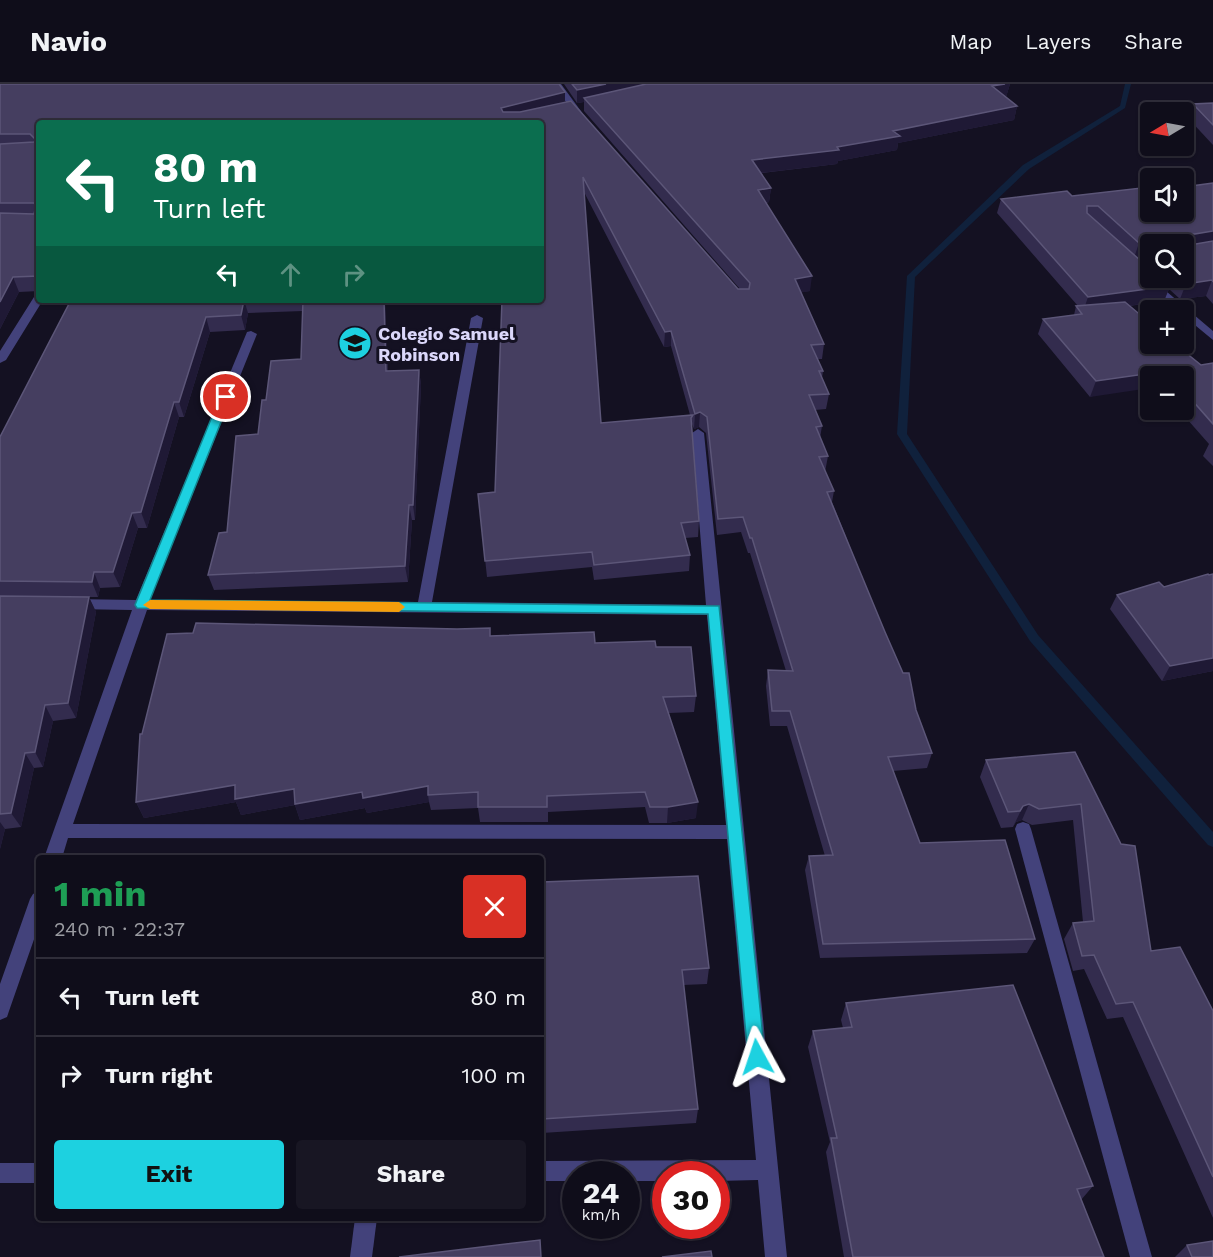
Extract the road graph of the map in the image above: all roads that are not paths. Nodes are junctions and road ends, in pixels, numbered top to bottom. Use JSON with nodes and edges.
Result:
{"nodes":[{"id":1,"x":557,"y":84,"type":"edge"},
{"id":2,"x":586,"y":106,"type":"edge"},
{"id":3,"x":574,"y":109,"type":"junction"},
{"id":4,"x":563,"y":111,"type":"edge"},
{"id":5,"x":590,"y":126,"type":"edge"},
{"id":6,"x":1158,"y":288,"type":"edge"},
{"id":7,"x":36,"y":302,"type":"edge"},
{"id":8,"x":477,"y":318,"type":"dead end"},
{"id":9,"x":251,"y":334,"type":"dead end"},
{"id":10,"x":1213,"y":337,"type":"edge"},
{"id":11,"x":0,"y":360,"type":"edge"},
{"id":12,"x":698,"y":433,"type":"edge"},
{"id":13,"x":59,"y":604,"type":"edge"},
{"id":14,"x":141,"y":605,"type":"junction"},
{"id":15,"x":424,"y":607,"type":"junction"},
{"id":16,"x":714,"y":610,"type":"junction"},
{"id":17,"x":1023,"y":829,"type":"edge"},
{"id":18,"x":62,"y":831,"type":"junction"},
{"id":19,"x":735,"y":832,"type":"junction"},
{"id":20,"x":54,"y":855,"type":"edge"},
{"id":21,"x":36,"y":908,"type":"edge"},
{"id":22,"x":0,"y":1011,"type":"edge"},
{"id":23,"x":767,"y":1170,"type":"junction"},
{"id":24,"x":544,"y":1171,"type":"edge"},
{"id":25,"x":0,"y":1173,"type":"edge"},
{"id":26,"x":36,"y":1173,"type":"edge"},
{"id":27,"x":366,"y":1221,"type":"edge"},
{"id":28,"x":361,"y":1257,"type":"edge"},
{"id":29,"x":776,"y":1257,"type":"edge"},
{"id":30,"x":1141,"y":1257,"type":"edge"}],
"edges":[{"from":1,"to":3,"type":"street"},
{"from":2,"to":3,"type":"street"},
{"from":3,"to":4,"type":"street"},
{"from":3,"to":5,"type":"street"},
{"from":6,"to":10,"type":"street"},
{"from":7,"to":11,"type":"street"},
{"from":8,"to":15,"type":"street"},
{"from":9,"to":14,"type":"street"},
{"from":12,"to":16,"type":"street"},
{"from":13,"to":14,"type":"street"},
{"from":14,"to":15,"type":"street"},
{"from":14,"to":18,"type":"street"},
{"from":15,"to":16,"type":"street"},
{"from":16,"to":19,"type":"street"},
{"from":17,"to":30,"type":"street"},
{"from":18,"to":19,"type":"street"},
{"from":18,"to":20,"type":"street"},
{"from":19,"to":23,"type":"street"},
{"from":21,"to":22,"type":"street"},
{"from":23,"to":24,"type":"street"},
{"from":23,"to":29,"type":"street"},
{"from":25,"to":26,"type":"street"},
{"from":27,"to":28,"type":"street"}]}
